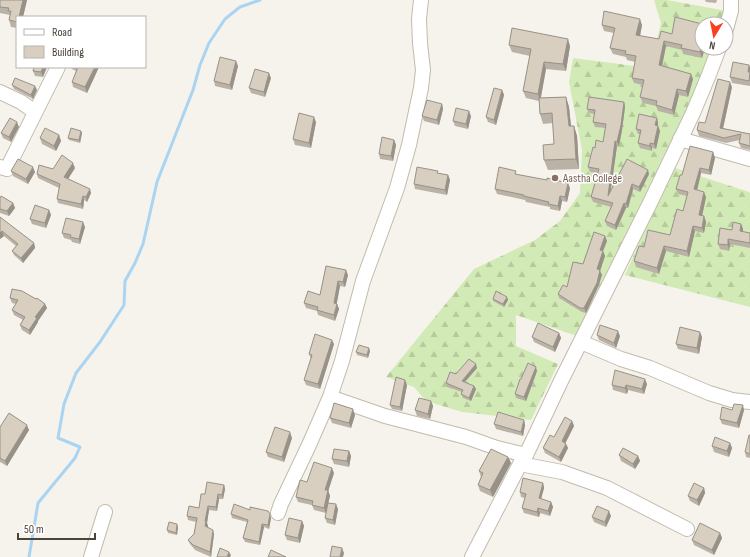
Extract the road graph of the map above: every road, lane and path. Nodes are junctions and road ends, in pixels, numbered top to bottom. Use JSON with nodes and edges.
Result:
{"nodes":[{"id":1,"x":422,"y":0,"type":"edge"},
{"id":2,"x":731,"y":0,"type":"edge"},
{"id":3,"x":730,"y":16,"type":"edge"},
{"id":4,"x":716,"y":56,"type":"edge"},
{"id":5,"x":57,"y":68,"type":"edge"},
{"id":6,"x":0,"y":92,"type":"edge"},
{"id":7,"x":35,"y":112,"type":"junction"},
{"id":8,"x":680,"y":139,"type":"junction"},
{"id":9,"x":750,"y":159,"type":"edge"},
{"id":10,"x":0,"y":167,"type":"edge"},
{"id":11,"x":581,"y":342,"type":"junction"},
{"id":12,"x":330,"y":397,"type":"junction"},
{"id":13,"x":750,"y":402,"type":"edge"},
{"id":14,"x":523,"y":460,"type":"junction"},
{"id":15,"x":105,"y":512,"type":"dead end"},
{"id":16,"x":278,"y":513,"type":"dead end"},
{"id":17,"x":687,"y":528,"type":"dead end"},
{"id":18,"x":91,"y":557,"type":"edge"},
{"id":19,"x":472,"y":557,"type":"edge"}],
"edges":[{"from":1,"to":12,"type":"street"},
{"from":2,"to":3,"type":"street"},
{"from":4,"to":8,"type":"street"},
{"from":5,"to":7,"type":"street"},
{"from":6,"to":7,"type":"street"},
{"from":7,"to":10,"type":"street"},
{"from":8,"to":9,"type":"street"},
{"from":8,"to":11,"type":"street"},
{"from":11,"to":13,"type":"street"},
{"from":11,"to":14,"type":"street"},
{"from":12,"to":14,"type":"street"},
{"from":12,"to":16,"type":"street"},
{"from":14,"to":17,"type":"street"},
{"from":14,"to":19,"type":"street"},
{"from":15,"to":18,"type":"street"}]}
